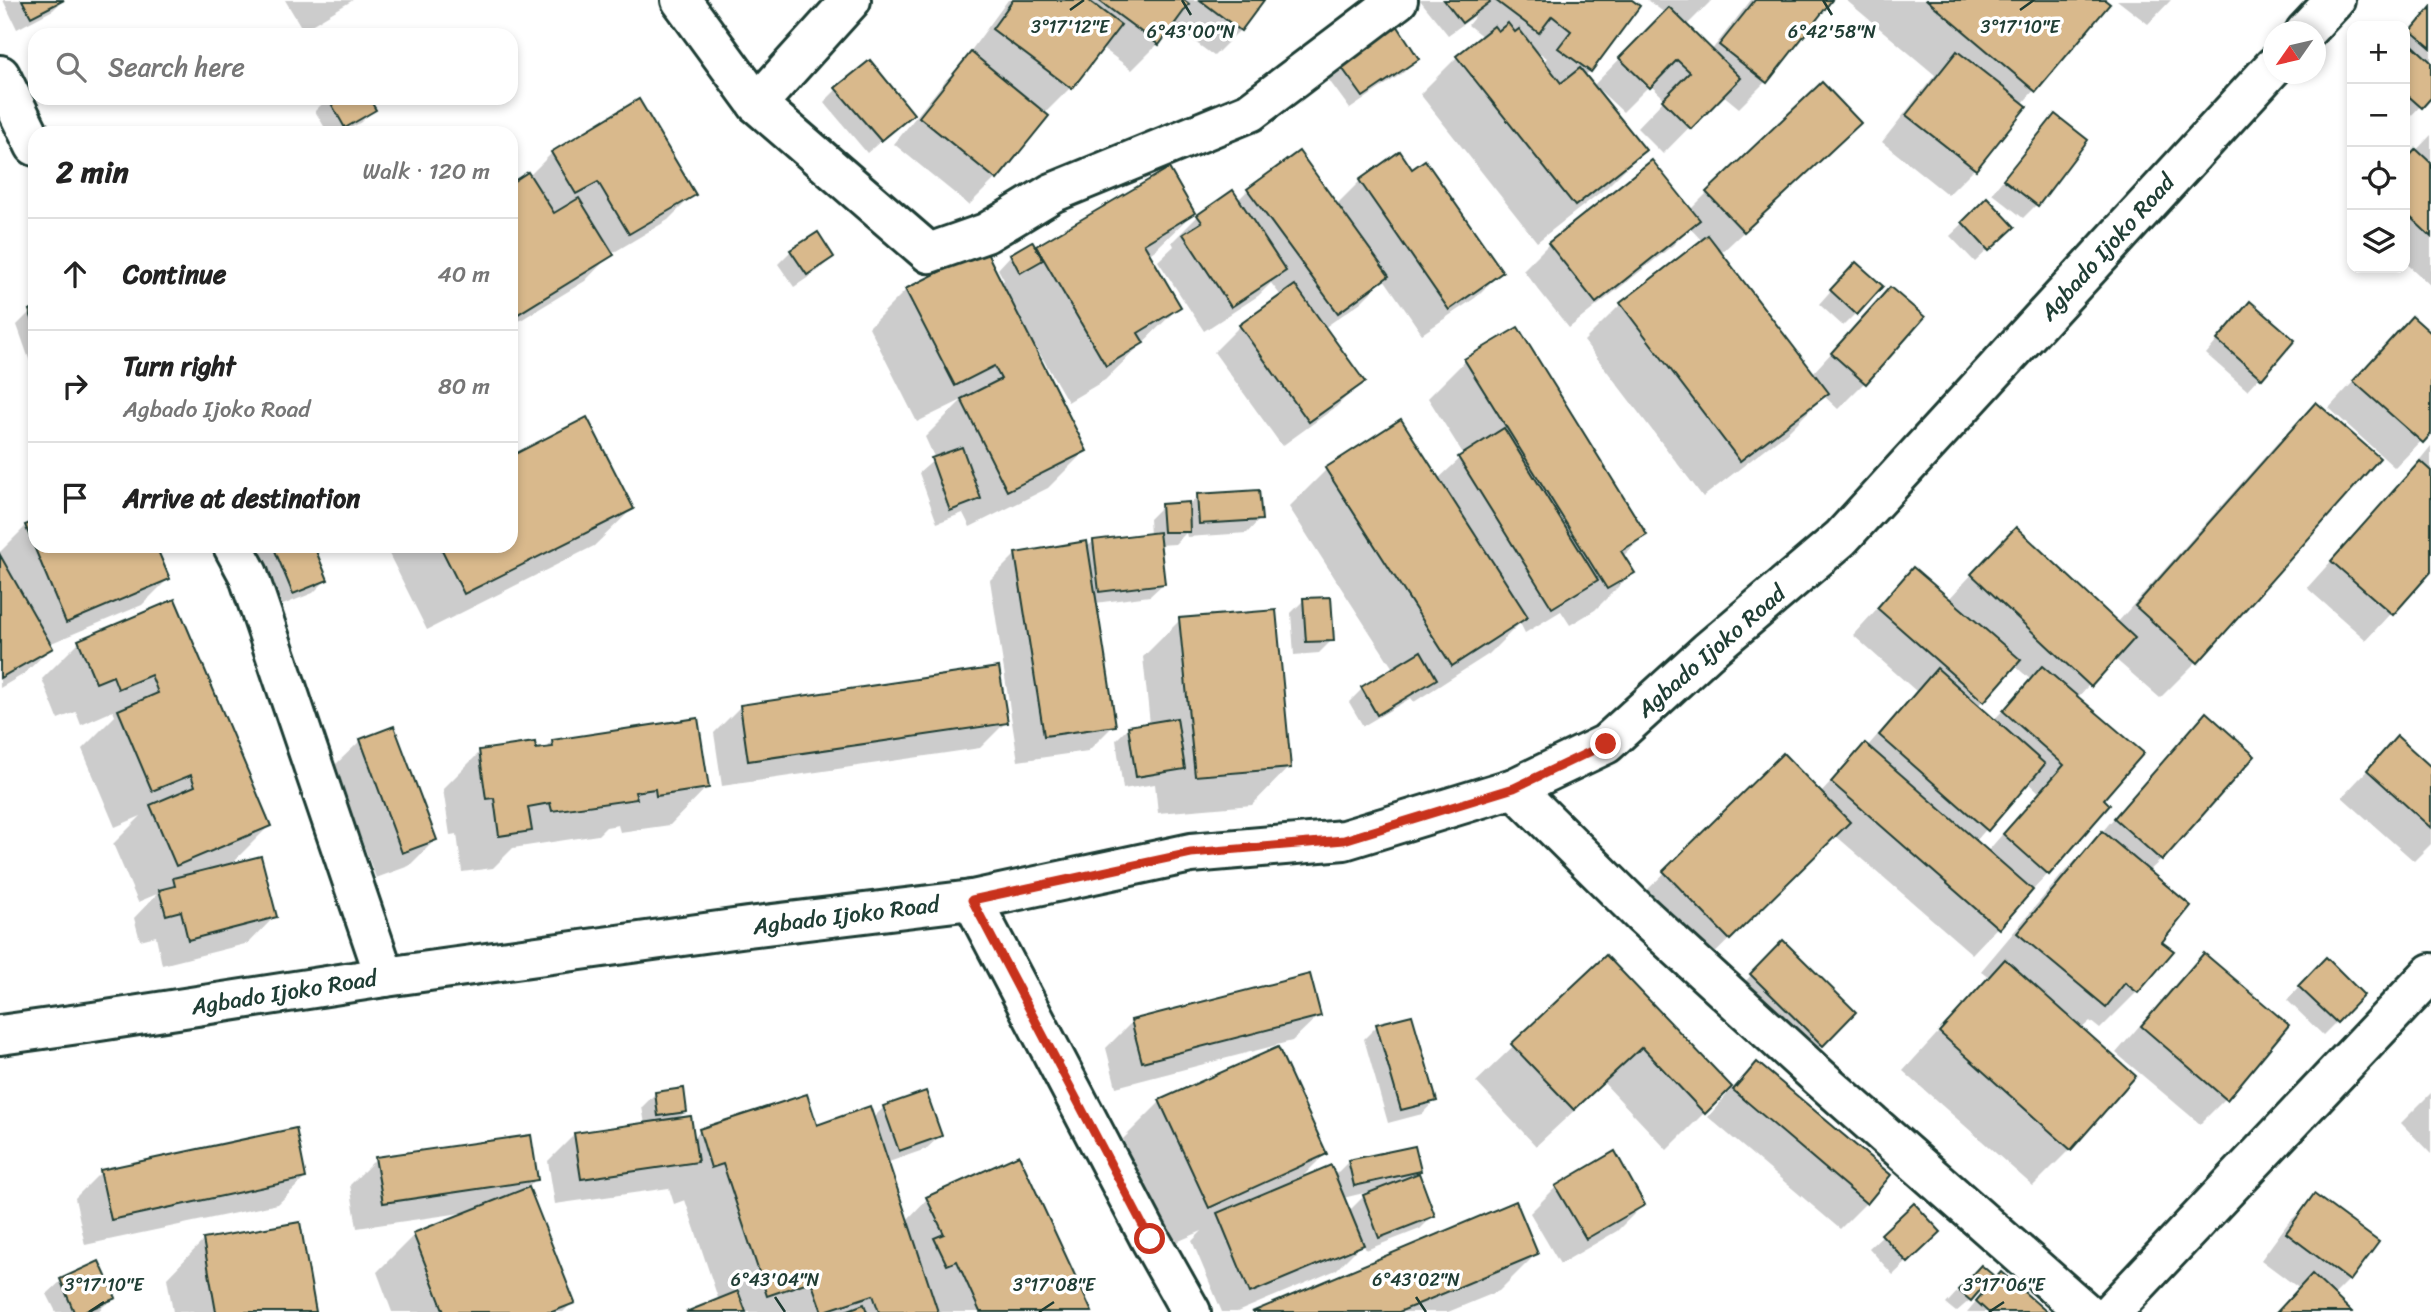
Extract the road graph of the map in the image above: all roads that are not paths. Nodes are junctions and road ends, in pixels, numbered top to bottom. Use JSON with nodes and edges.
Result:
{"nodes":[{"id":1,"x":681,"y":0,"type":"edge"},
{"id":2,"x":851,"y":0,"type":"edge"},
{"id":3,"x":1398,"y":0,"type":"edge"},
{"id":4,"x":2334,"y":0,"type":"edge"},
{"id":5,"x":2315,"y":21,"type":"edge"},
{"id":6,"x":0,"y":75,"type":"edge"},
{"id":7,"x":2263,"y":77,"type":"edge"},
{"id":8,"x":757,"y":104,"type":"junction"},
{"id":9,"x":28,"y":132,"type":"edge"},
{"id":10,"x":237,"y":553,"type":"edge"},
{"id":11,"x":1514,"y":788,"type":"junction"},
{"id":12,"x":972,"y":900,"type":"junction"},
{"id":13,"x":2431,"y":973,"type":"edge"},
{"id":14,"x":385,"y":976,"type":"junction"},
{"id":15,"x":0,"y":1035,"type":"edge"},
{"id":16,"x":1191,"y":1312,"type":"edge"},
{"id":17,"x":2085,"y":1312,"type":"edge"},
{"id":18,"x":2111,"y":1312,"type":"edge"}],
"edges":[{"from":1,"to":8,"type":"street"},
{"from":2,"to":8,"type":"street"},
{"from":3,"to":8,"type":"street"},
{"from":4,"to":5,"type":"street"},
{"from":6,"to":9,"type":"street"},
{"from":7,"to":11,"type":"street","name":"Agbado Ijoko Road"},
{"from":10,"to":14,"type":"street"},
{"from":11,"to":12,"type":"street","name":"Agbado Ijoko Road"},
{"from":11,"to":17,"type":"street"},
{"from":12,"to":14,"type":"street","name":"Agbado Ijoko Road"},
{"from":12,"to":16,"type":"street"},
{"from":13,"to":18,"type":"street"},
{"from":14,"to":15,"type":"street","name":"Agbado Ijoko Road"}]}
